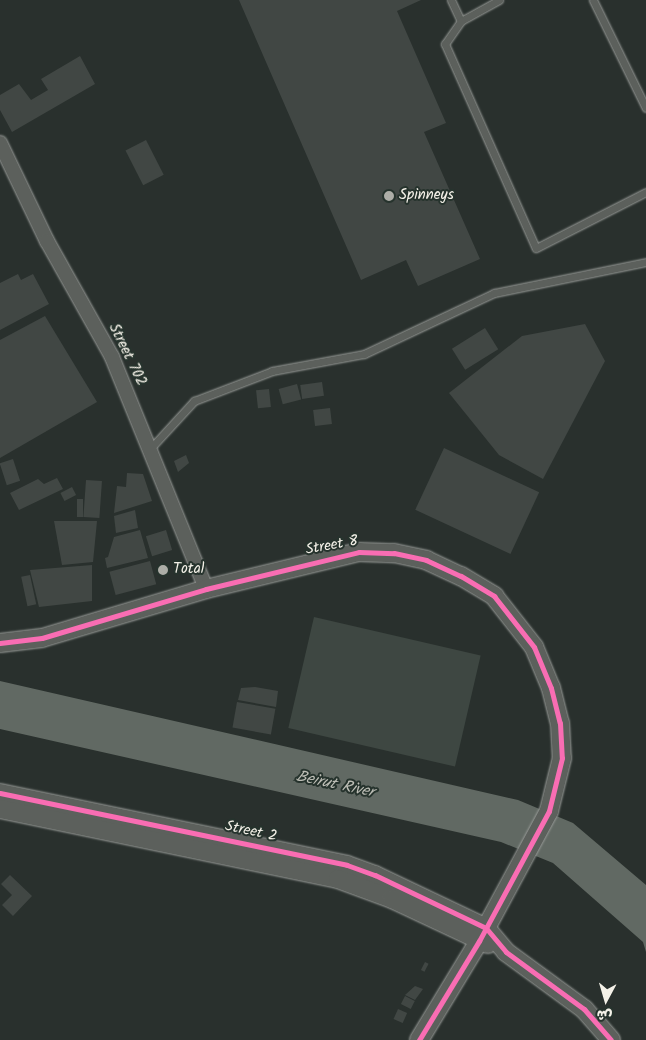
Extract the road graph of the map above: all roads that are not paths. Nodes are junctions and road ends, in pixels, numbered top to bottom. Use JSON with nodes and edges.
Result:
{"nodes":[{"id":1,"x":451,"y":0,"type":"edge"},
{"id":2,"x":498,"y":0,"type":"edge"},
{"id":3,"x":593,"y":0,"type":"edge"},
{"id":4,"x":461,"y":22,"type":"junction"},
{"id":5,"x":646,"y":108,"type":"edge"},
{"id":6,"x":0,"y":143,"type":"edge"},
{"id":7,"x":646,"y":192,"type":"edge"},
{"id":8,"x":646,"y":262,"type":"edge"},
{"id":9,"x":148,"y":450,"type":"junction"},
{"id":10,"x":206,"y":589,"type":"junction"},
{"id":11,"x":0,"y":643,"type":"edge"},
{"id":12,"x":0,"y":793,"type":"edge"},
{"id":13,"x":0,"y":809,"type":"edge"},
{"id":14,"x":482,"y":934,"type":"junction"},
{"id":15,"x":419,"y":1040,"type":"edge"},
{"id":16,"x":611,"y":1040,"type":"edge"}],
"edges":[{"from":1,"to":4,"type":"lane"},
{"from":2,"to":4,"type":"lane"},
{"from":3,"to":5,"type":"lane"},
{"from":4,"to":7,"type":"lane"},
{"from":6,"to":9,"type":"street","name":"Street 702"},
{"from":8,"to":9,"type":"lane"},
{"from":9,"to":10,"type":"street","name":"Street 702"},
{"from":10,"to":11,"type":"street","name":"Street 8"},
{"from":10,"to":14,"type":"street","name":"Street 8"},
{"from":12,"to":14,"type":"street","name":"Street 2"},
{"from":13,"to":14,"type":"street","name":"Street 2"},
{"from":14,"to":15,"type":"street","name":"Street 8"},
{"from":14,"to":16,"type":"street"}]}
